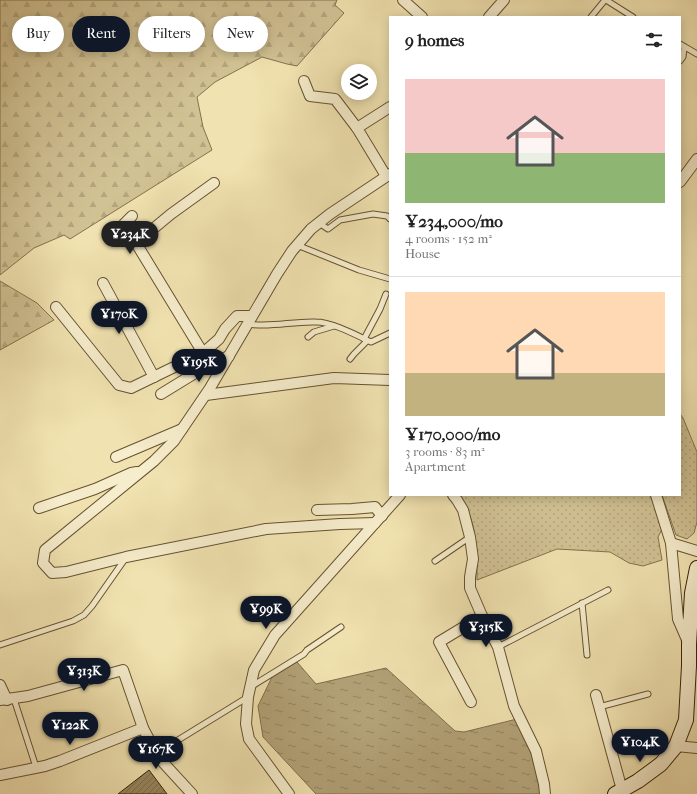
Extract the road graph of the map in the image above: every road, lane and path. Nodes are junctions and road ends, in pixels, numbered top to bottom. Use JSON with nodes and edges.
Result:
{"nodes":[{"id":1,"x":402,"y":0,"type":"edge"},
{"id":2,"x":504,"y":0,"type":"edge"},
{"id":3,"x":606,"y":0,"type":"edge"},
{"id":4,"x":421,"y":16,"type":"edge"},
{"id":5,"x":490,"y":16,"type":"edge"},
{"id":6,"x":592,"y":16,"type":"edge"},
{"id":7,"x":631,"y":16,"type":"edge"},
{"id":8,"x":682,"y":46,"type":"edge"},
{"id":9,"x":697,"y":54,"type":"edge"},
{"id":10,"x":681,"y":60,"type":"edge"},
{"id":11,"x":304,"y":81,"type":"dead end"},
{"id":12,"x":389,"y":108,"type":"edge"},
{"id":13,"x":358,"y":128,"type":"junction"},
{"id":14,"x":697,"y":159,"type":"edge"},
{"id":15,"x":389,"y":177,"type":"edge"},
{"id":16,"x":681,"y":179,"type":"edge"},
{"id":17,"x":214,"y":183,"type":"dead end"},
{"id":18,"x":132,"y":216,"type":"dead end"},
{"id":19,"x":389,"y":218,"type":"edge"},
{"id":20,"x":319,"y":223,"type":"junction"},
{"id":21,"x":136,"y":243,"type":"junction"},
{"id":22,"x":297,"y":245,"type":"junction"},
{"id":23,"x":389,"y":279,"type":"edge"},
{"id":24,"x":103,"y":283,"type":"dead end"},
{"id":25,"x":386,"y":294,"type":"dead end"},
{"id":26,"x":56,"y":308,"type":"dead end"},
{"id":27,"x":250,"y":320,"type":"junction"},
{"id":28,"x":334,"y":326,"type":"junction"},
{"id":29,"x":389,"y":333,"type":"edge"},
{"id":30,"x":308,"y":337,"type":"dead end"},
{"id":31,"x":366,"y":340,"type":"junction"},
{"id":32,"x":203,"y":353,"type":"junction"},
{"id":33,"x":229,"y":356,"type":"junction"},
{"id":34,"x":350,"y":358,"type":"dead end"},
{"id":35,"x":154,"y":377,"type":"junction"},
{"id":36,"x":389,"y":380,"type":"edge"},
{"id":37,"x":161,"y":394,"type":"dead end"},
{"id":38,"x":206,"y":395,"type":"junction"},
{"id":39,"x":182,"y":429,"type":"junction"},
{"id":40,"x":116,"y":457,"type":"dead end"},
{"id":41,"x":140,"y":472,"type":"junction"},
{"id":42,"x":399,"y":496,"type":"edge"},
{"id":43,"x":454,"y":496,"type":"edge"},
{"id":44,"x":656,"y":496,"type":"edge"},
{"id":45,"x":39,"y":508,"type":"dead end"},
{"id":46,"x":317,"y":510,"type":"dead end"},
{"id":47,"x":378,"y":519,"type":"junction"},
{"id":48,"x":470,"y":537,"type":"junction"},
{"id":49,"x":671,"y":543,"type":"junction"},
{"id":50,"x":697,"y":551,"type":"edge"},
{"id":51,"x":126,"y":557,"type":"junction"},
{"id":52,"x":435,"y":561,"type":"dead end"},
{"id":53,"x":697,"y":568,"type":"edge"},
{"id":54,"x":608,"y":590,"type":"dead end"},
{"id":55,"x":582,"y":603,"type":"junction"},
{"id":56,"x":482,"y":616,"type":"junction"},
{"id":57,"x":341,"y":627,"type":"dead end"},
{"id":58,"x":0,"y":644,"type":"edge"},
{"id":59,"x":689,"y":644,"type":"junction"},
{"id":60,"x":498,"y":647,"type":"junction"},
{"id":61,"x":587,"y":655,"type":"dead end"},
{"id":62,"x":0,"y":685,"type":"edge"},
{"id":63,"x":249,"y":692,"type":"junction"},
{"id":64,"x":648,"y":694,"type":"dead end"},
{"id":65,"x":596,"y":695,"type":"dead end"},
{"id":66,"x":7,"y":700,"type":"edge"},
{"id":67,"x":470,"y":702,"type":"dead end"},
{"id":68,"x":599,"y":707,"type":"junction"},
{"id":69,"x":143,"y":728,"type":"junction"},
{"id":70,"x":676,"y":746,"type":"junction"},
{"id":71,"x":697,"y":748,"type":"edge"},
{"id":72,"x":157,"y":753,"type":"junction"},
{"id":73,"x":36,"y":768,"type":"junction"},
{"id":74,"x":0,"y":775,"type":"edge"},
{"id":75,"x":618,"y":792,"type":"edge"},
{"id":76,"x":192,"y":794,"type":"edge"},
{"id":77,"x":289,"y":794,"type":"edge"},
{"id":78,"x":545,"y":794,"type":"edge"}],
"edges":[{"from":1,"to":4,"type":"street"},
{"from":2,"to":5,"type":"street"},
{"from":3,"to":6,"type":"lane"},
{"from":3,"to":7,"type":"lane"},
{"from":8,"to":9,"type":"lane"},
{"from":8,"to":10,"type":"lane"},
{"from":11,"to":13,"type":"street"},
{"from":12,"to":13,"type":"street"},
{"from":13,"to":15,"type":"street"},
{"from":14,"to":16,"type":"street"},
{"from":15,"to":20,"type":"street"},
{"from":17,"to":21,"type":"street"},
{"from":18,"to":21,"type":"street"},
{"from":19,"to":20,"type":"lane"},
{"from":20,"to":22,"type":"street"},
{"from":21,"to":32,"type":"street"},
{"from":22,"to":23,"type":"lane"},
{"from":22,"to":27,"type":"street"},
{"from":24,"to":35,"type":"street"},
{"from":25,"to":31,"type":"lane"},
{"from":26,"to":35,"type":"street"},
{"from":27,"to":28,"type":"lane"},
{"from":27,"to":32,"type":"street"},
{"from":27,"to":33,"type":"street"},
{"from":28,"to":30,"type":"lane"},
{"from":28,"to":31,"type":"lane"},
{"from":29,"to":31,"type":"lane"},
{"from":31,"to":34,"type":"lane"},
{"from":32,"to":35,"type":"street"},
{"from":33,"to":37,"type":"street"},
{"from":33,"to":38,"type":"street"},
{"from":36,"to":38,"type":"street"},
{"from":38,"to":39,"type":"street"},
{"from":39,"to":40,"type":"street"},
{"from":39,"to":41,"type":"street"},
{"from":41,"to":45,"type":"street"},
{"from":41,"to":51,"type":"street"},
{"from":42,"to":47,"type":"street"},
{"from":43,"to":48,"type":"street"},
{"from":44,"to":49,"type":"street"},
{"from":46,"to":47,"type":"street"},
{"from":47,"to":51,"type":"street"},
{"from":47,"to":63,"type":"street"},
{"from":48,"to":52,"type":"lane"},
{"from":48,"to":56,"type":"street"},
{"from":49,"to":50,"type":"street"},
{"from":49,"to":59,"type":"street"},
{"from":51,"to":58,"type":"lane"},
{"from":53,"to":59,"type":"street"},
{"from":54,"to":55,"type":"lane"},
{"from":55,"to":60,"type":"lane"},
{"from":55,"to":61,"type":"lane"},
{"from":56,"to":60,"type":"street"},
{"from":56,"to":67,"type":"street"},
{"from":57,"to":63,"type":"lane"},
{"from":59,"to":70,"type":"street"},
{"from":60,"to":78,"type":"street"},
{"from":62,"to":66,"type":"street"},
{"from":63,"to":72,"type":"lane"},
{"from":63,"to":77,"type":"street"},
{"from":64,"to":68,"type":"lane"},
{"from":65,"to":68,"type":"street"},
{"from":66,"to":69,"type":"street"},
{"from":66,"to":73,"type":"lane"},
{"from":68,"to":75,"type":"street"},
{"from":69,"to":72,"type":"street"},
{"from":69,"to":73,"type":"street"},
{"from":70,"to":71,"type":"street"},
{"from":70,"to":75,"type":"street"},
{"from":72,"to":76,"type":"street"},
{"from":73,"to":74,"type":"street"}]}
